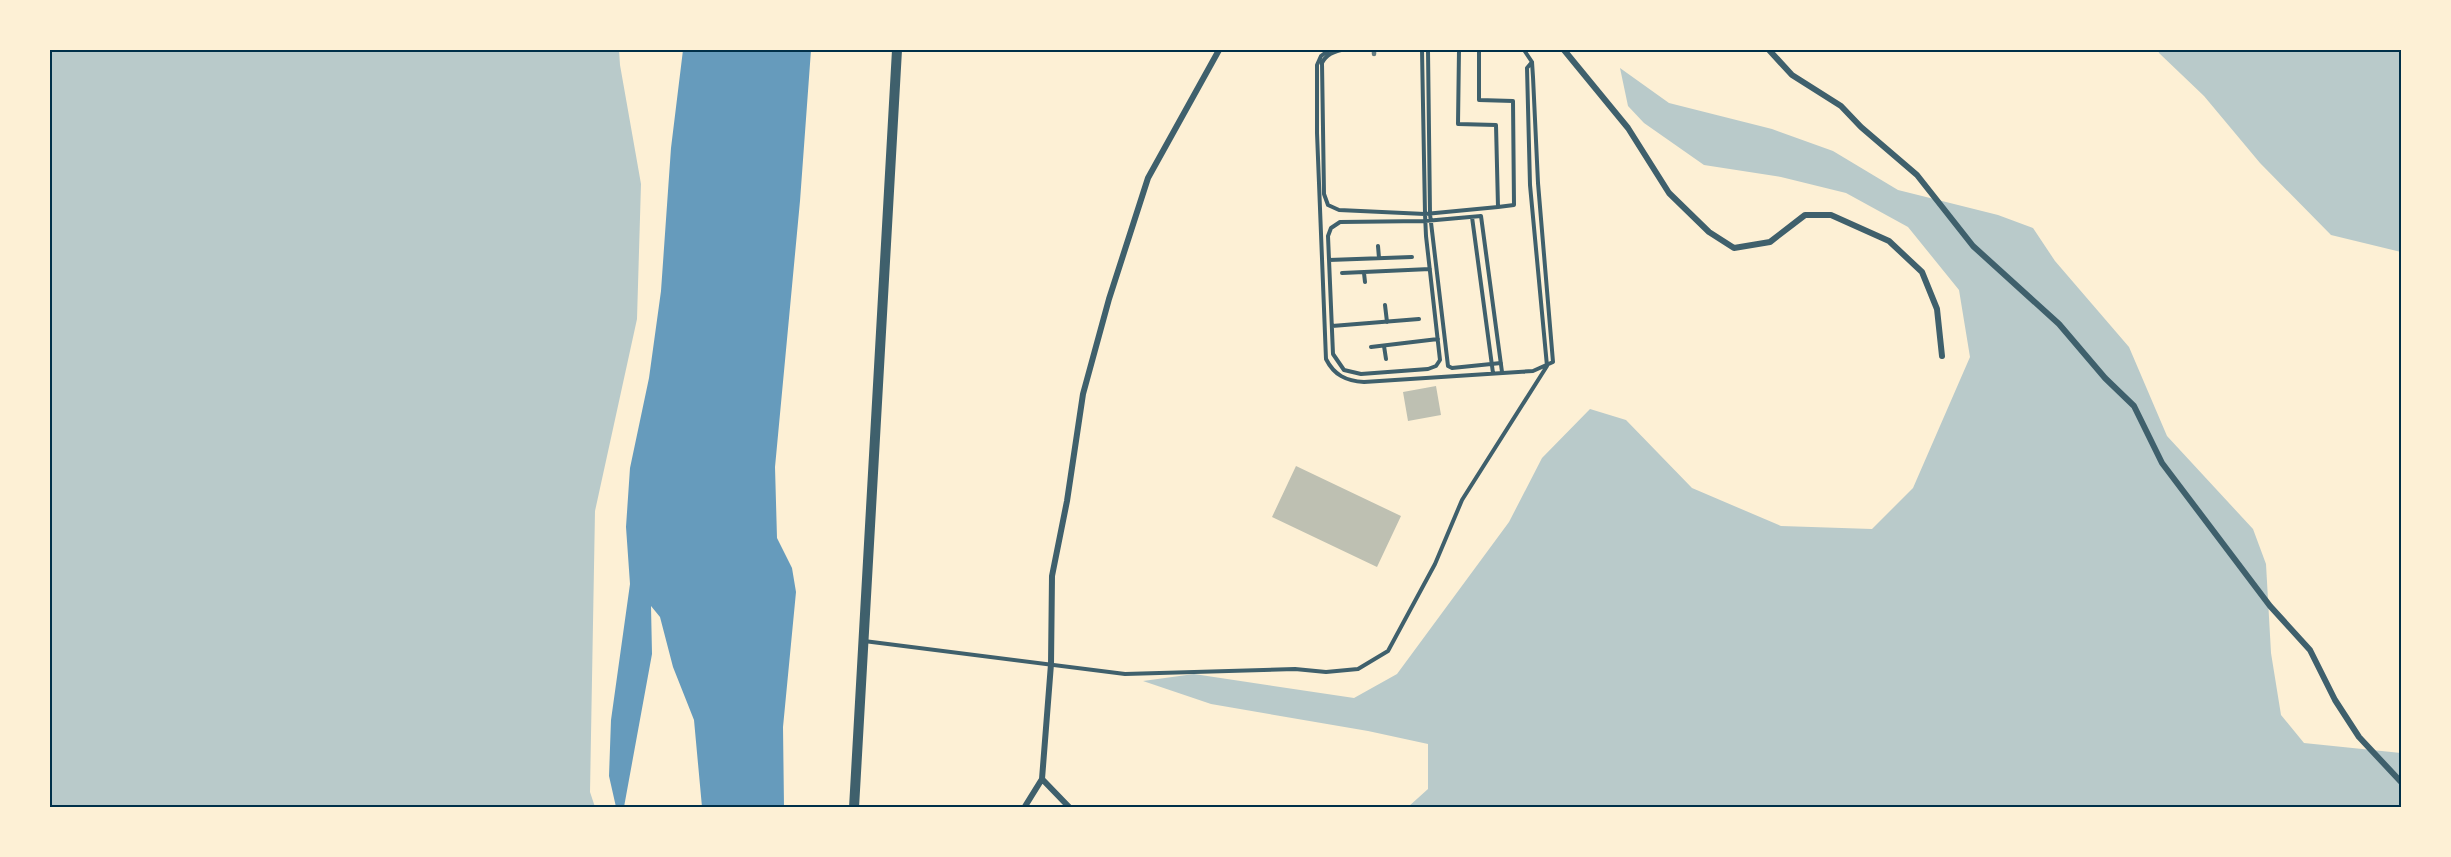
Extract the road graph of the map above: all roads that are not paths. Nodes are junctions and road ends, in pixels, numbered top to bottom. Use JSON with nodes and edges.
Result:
{"nodes":[{"id":1,"x":897,"y":50,"type":"edge"},
{"id":2,"x":1219,"y":50,"type":"edge"},
{"id":3,"x":1329,"y":50,"type":"edge"},
{"id":4,"x":1392,"y":50,"type":"edge"},
{"id":5,"x":1422,"y":50,"type":"edge"},
{"id":6,"x":1428,"y":50,"type":"edge"},
{"id":7,"x":1459,"y":50,"type":"edge"},
{"id":8,"x":1479,"y":50,"type":"edge"},
{"id":9,"x":1524,"y":50,"type":"edge"},
{"id":10,"x":1564,"y":50,"type":"edge"},
{"id":11,"x":1769,"y":50,"type":"edge"},
{"id":12,"x":1532,"y":62,"type":"junction"},
{"id":13,"x":1498,"y":207,"type":"junction"},
{"id":14,"x":1428,"y":214,"type":"junction"},
{"id":15,"x":1472,"y":217,"type":"junction"},
{"id":16,"x":1428,"y":221,"type":"junction"},
{"id":17,"x":1378,"y":246,"type":"dead end"},
{"id":18,"x":1412,"y":257,"type":"dead end"},
{"id":19,"x":1379,"y":258,"type":"junction"},
{"id":20,"x":1329,"y":260,"type":"junction"},
{"id":21,"x":1430,"y":269,"type":"junction"},
{"id":22,"x":1342,"y":273,"type":"dead end"},
{"id":23,"x":1364,"y":273,"type":"junction"},
{"id":24,"x":1365,"y":282,"type":"dead end"},
{"id":25,"x":1385,"y":305,"type":"dead end"},
{"id":26,"x":1419,"y":319,"type":"dead end"},
{"id":27,"x":1387,"y":322,"type":"junction"},
{"id":28,"x":1332,"y":326,"type":"junction"},
{"id":29,"x":1438,"y":339,"type":"junction"},
{"id":30,"x":1384,"y":346,"type":"junction"},
{"id":31,"x":1371,"y":347,"type":"dead end"},
{"id":32,"x":1942,"y":356,"type":"dead end"},
{"id":33,"x":1386,"y":359,"type":"dead end"},
{"id":34,"x":1501,"y":363,"type":"junction"},
{"id":35,"x":1492,"y":364,"type":"junction"},
{"id":36,"x":1547,"y":366,"type":"junction"},
{"id":37,"x":1502,"y":372,"type":"junction"},
{"id":38,"x":1493,"y":373,"type":"junction"},
{"id":39,"x":863,"y":640,"type":"junction"},
{"id":40,"x":1051,"y":664,"type":"junction"},
{"id":41,"x":1042,"y":779,"type":"junction"},
{"id":42,"x":2402,"y":783,"type":"edge"},
{"id":43,"x":854,"y":807,"type":"edge"},
{"id":44,"x":1024,"y":807,"type":"edge"},
{"id":45,"x":1070,"y":807,"type":"edge"}],
"edges":[{"from":1,"to":39,"type":"street"},
{"from":2,"to":40,"type":"street"},
{"from":3,"to":38,"type":"lane"},
{"from":4,"to":14,"type":"lane"},
{"from":5,"to":14,"type":"lane"},
{"from":6,"to":14,"type":"lane"},
{"from":7,"to":13,"type":"lane"},
{"from":8,"to":13,"type":"lane"},
{"from":9,"to":12,"type":"lane"},
{"from":10,"to":32,"type":"street"},
{"from":11,"to":42,"type":"street"},
{"from":12,"to":36,"type":"lane"},
{"from":12,"to":36,"type":"lane"},
{"from":13,"to":14,"type":"lane"},
{"from":14,"to":16,"type":"lane"},
{"from":15,"to":16,"type":"lane"},
{"from":15,"to":34,"type":"lane"},
{"from":15,"to":35,"type":"lane"},
{"from":16,"to":20,"type":"lane"},
{"from":16,"to":21,"type":"lane"},
{"from":16,"to":35,"type":"lane"},
{"from":17,"to":19,"type":"lane"},
{"from":18,"to":19,"type":"lane"},
{"from":19,"to":20,"type":"lane"},
{"from":20,"to":28,"type":"lane"},
{"from":21,"to":23,"type":"lane"},
{"from":21,"to":29,"type":"lane"},
{"from":22,"to":23,"type":"lane"},
{"from":23,"to":24,"type":"lane"},
{"from":25,"to":27,"type":"lane"},
{"from":26,"to":27,"type":"lane"},
{"from":27,"to":28,"type":"lane"},
{"from":28,"to":29,"type":"lane"},
{"from":29,"to":30,"type":"lane"},
{"from":30,"to":31,"type":"lane"},
{"from":30,"to":33,"type":"lane"},
{"from":34,"to":35,"type":"lane"},
{"from":34,"to":37,"type":"lane"},
{"from":35,"to":38,"type":"lane"},
{"from":36,"to":37,"type":"lane"},
{"from":36,"to":40,"type":"lane"},
{"from":37,"to":38,"type":"lane"},
{"from":39,"to":40,"type":"lane"},
{"from":39,"to":43,"type":"street"},
{"from":40,"to":41,"type":"street"},
{"from":41,"to":44,"type":"street"},
{"from":41,"to":45,"type":"street"}]}
